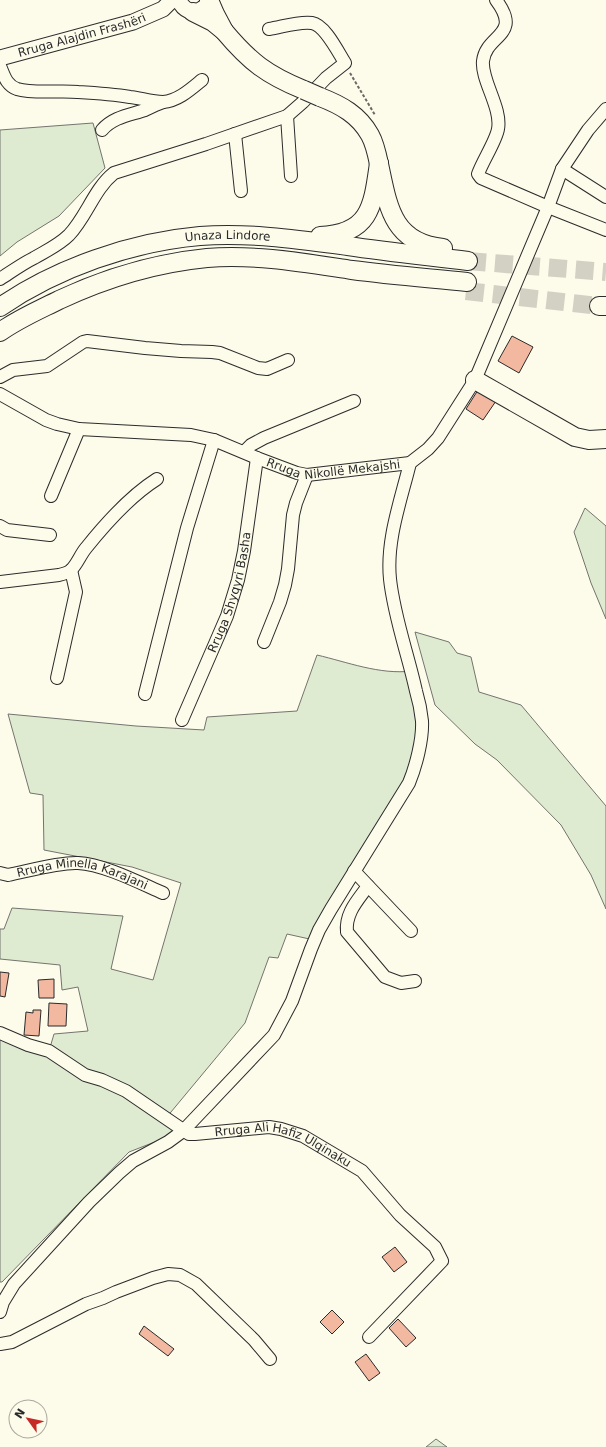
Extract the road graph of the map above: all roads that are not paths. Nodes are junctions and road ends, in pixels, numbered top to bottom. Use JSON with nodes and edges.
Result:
{"nodes":[{"id":1,"x":208,"y":0,"type":"edge"},
{"id":2,"x":496,"y":0,"type":"edge"},
{"id":3,"x":178,"y":6,"type":"edge"},
{"id":4,"x":269,"y":29,"type":"dead end"},
{"id":5,"x":224,"y":31,"type":"junction"},
{"id":6,"x":0,"y":58,"type":"edge"},
{"id":7,"x":0,"y":66,"type":"edge"},
{"id":8,"x":202,"y":80,"type":"dead end"},
{"id":9,"x":163,"y":102,"type":"junction"},
{"id":10,"x":606,"y":109,"type":"edge"},
{"id":11,"x":287,"y":116,"type":"junction"},
{"id":12,"x":102,"y":130,"type":"dead end"},
{"id":13,"x":235,"y":134,"type":"junction"},
{"id":14,"x":379,"y":163,"type":"junction"},
{"id":15,"x":562,"y":169,"type":"junction"},
{"id":16,"x":291,"y":176,"type":"dead end"},
{"id":17,"x":240,"y":192,"type":"dead end"},
{"id":18,"x":606,"y":197,"type":"edge"},
{"id":19,"x":548,"y":207,"type":"junction"},
{"id":20,"x":606,"y":230,"type":"edge"},
{"id":21,"x":0,"y":280,"type":"edge"},
{"id":22,"x":466,"y":286,"type":"tunnel mouth"},
{"id":23,"x":28,"y":289,"type":"junction"},
{"id":24,"x":0,"y":307,"type":"edge"},
{"id":25,"x":0,"y":332,"type":"edge"},
{"id":26,"x":288,"y":360,"type":"dead end"},
{"id":27,"x":0,"y":377,"type":"edge"},
{"id":28,"x":474,"y":380,"type":"junction"},
{"id":29,"x":0,"y":394,"type":"edge"},
{"id":30,"x":354,"y":401,"type":"dead end"},
{"id":31,"x":79,"y":429,"type":"junction"},
{"id":32,"x":606,"y":439,"type":"edge"},
{"id":33,"x":214,"y":440,"type":"junction"},
{"id":34,"x":244,"y":452,"type":"junction"},
{"id":35,"x":257,"y":458,"type":"junction"},
{"id":36,"x":410,"y":463,"type":"junction"},
{"id":37,"x":307,"y":476,"type":"junction"},
{"id":38,"x":157,"y":480,"type":"dead end"},
{"id":39,"x":51,"y":496,"type":"dead end"},
{"id":40,"x":0,"y":526,"type":"edge"},
{"id":41,"x":50,"y":535,"type":"dead end"},
{"id":42,"x":71,"y":570,"type":"junction"},
{"id":43,"x":0,"y":582,"type":"edge"},
{"id":44,"x":264,"y":642,"type":"dead end"},
{"id":45,"x":56,"y":678,"type":"dead end"},
{"id":46,"x":144,"y":694,"type":"dead end"},
{"id":47,"x":182,"y":720,"type":"dead end"},
{"id":48,"x":354,"y":871,"type":"junction"},
{"id":49,"x":0,"y":873,"type":"edge"},
{"id":50,"x":368,"y":886,"type":"junction"},
{"id":51,"x":163,"y":893,"type":"dead end"},
{"id":52,"x":411,"y":932,"type":"dead end"},
{"id":53,"x":415,"y":981,"type":"dead end"},
{"id":54,"x":0,"y":1033,"type":"edge"},
{"id":55,"x":183,"y":1131,"type":"junction"},
{"id":56,"x":1,"y":1305,"type":"edge"},
{"id":57,"x":369,"y":1338,"type":"dead end"},
{"id":58,"x":0,"y":1344,"type":"edge"},
{"id":59,"x":270,"y":1359,"type":"dead end"}],
"edges":[{"from":1,"to":3,"type":"main road","name":"Rruga Alajdin Frashëri"},
{"from":1,"to":5,"type":"highway"},
{"from":2,"to":19,"type":"street"},
{"from":3,"to":5,"type":"highway"},
{"from":3,"to":6,"type":"main road","name":"Rruga Alajdin Frashëri"},
{"from":4,"to":11,"type":"street"},
{"from":5,"to":14,"type":"highway"},
{"from":7,"to":9,"type":"street"},
{"from":8,"to":9,"type":"street"},
{"from":9,"to":12,"type":"street"},
{"from":10,"to":15,"type":"street","name":"Rruga Nikollë Mekajshi"},
{"from":11,"to":13,"type":"street"},
{"from":11,"to":16,"type":"street"},
{"from":13,"to":17,"type":"street"},
{"from":13,"to":21,"type":"street"},
{"from":14,"to":23,"type":"highway"},
{"from":14,"to":23,"type":"highway","name":"Unaza Lindore"},
{"from":15,"to":18,"type":"street"},
{"from":15,"to":19,"type":"street","name":"Rruga Nikollë Mekajshi"},
{"from":19,"to":20,"type":"street"},
{"from":19,"to":28,"type":"street","name":"Rruga Nikollë Mekajshi"},
{"from":22,"to":25,"type":"highway","name":"Unaza Lindore"},
{"from":23,"to":24,"type":"highway","name":"Unaza Lindore"},
{"from":26,"to":27,"type":"street"},
{"from":28,"to":32,"type":"highway"},
{"from":28,"to":36,"type":"street","name":"Rruga Nikollë Mekajshi"},
{"from":29,"to":31,"type":"street","name":"Rruga Nikollë Mekajshi"},
{"from":30,"to":34,"type":"street"},
{"from":31,"to":33,"type":"street","name":"Rruga Nikollë Mekajshi"},
{"from":31,"to":39,"type":"street"},
{"from":33,"to":34,"type":"street","name":"Rruga Nikollë Mekajshi"},
{"from":33,"to":46,"type":"street"},
{"from":34,"to":35,"type":"street","name":"Rruga Nikollë Mekajshi"},
{"from":35,"to":37,"type":"street","name":"Rruga Nikollë Mekajshi"},
{"from":35,"to":47,"type":"street","name":"Rruga Shyqyri Basha"},
{"from":36,"to":37,"type":"street","name":"Rruga Nikollë Mekajshi"},
{"from":36,"to":48,"type":"street"},
{"from":37,"to":44,"type":"street"},
{"from":38,"to":42,"type":"street"},
{"from":40,"to":41,"type":"street"},
{"from":42,"to":43,"type":"street"},
{"from":42,"to":45,"type":"street"},
{"from":48,"to":50,"type":"street"},
{"from":48,"to":55,"type":"street"},
{"from":49,"to":51,"type":"street","name":"Rruga Minella Karajani"},
{"from":50,"to":52,"type":"street"},
{"from":50,"to":53,"type":"street"},
{"from":54,"to":55,"type":"street","name":"Rruga Ali Hafiz Ulqinaku"},
{"from":55,"to":56,"type":"street"},
{"from":55,"to":57,"type":"street","name":"Rruga Ali Hafiz Ulqinaku"},
{"from":58,"to":59,"type":"street"}]}
